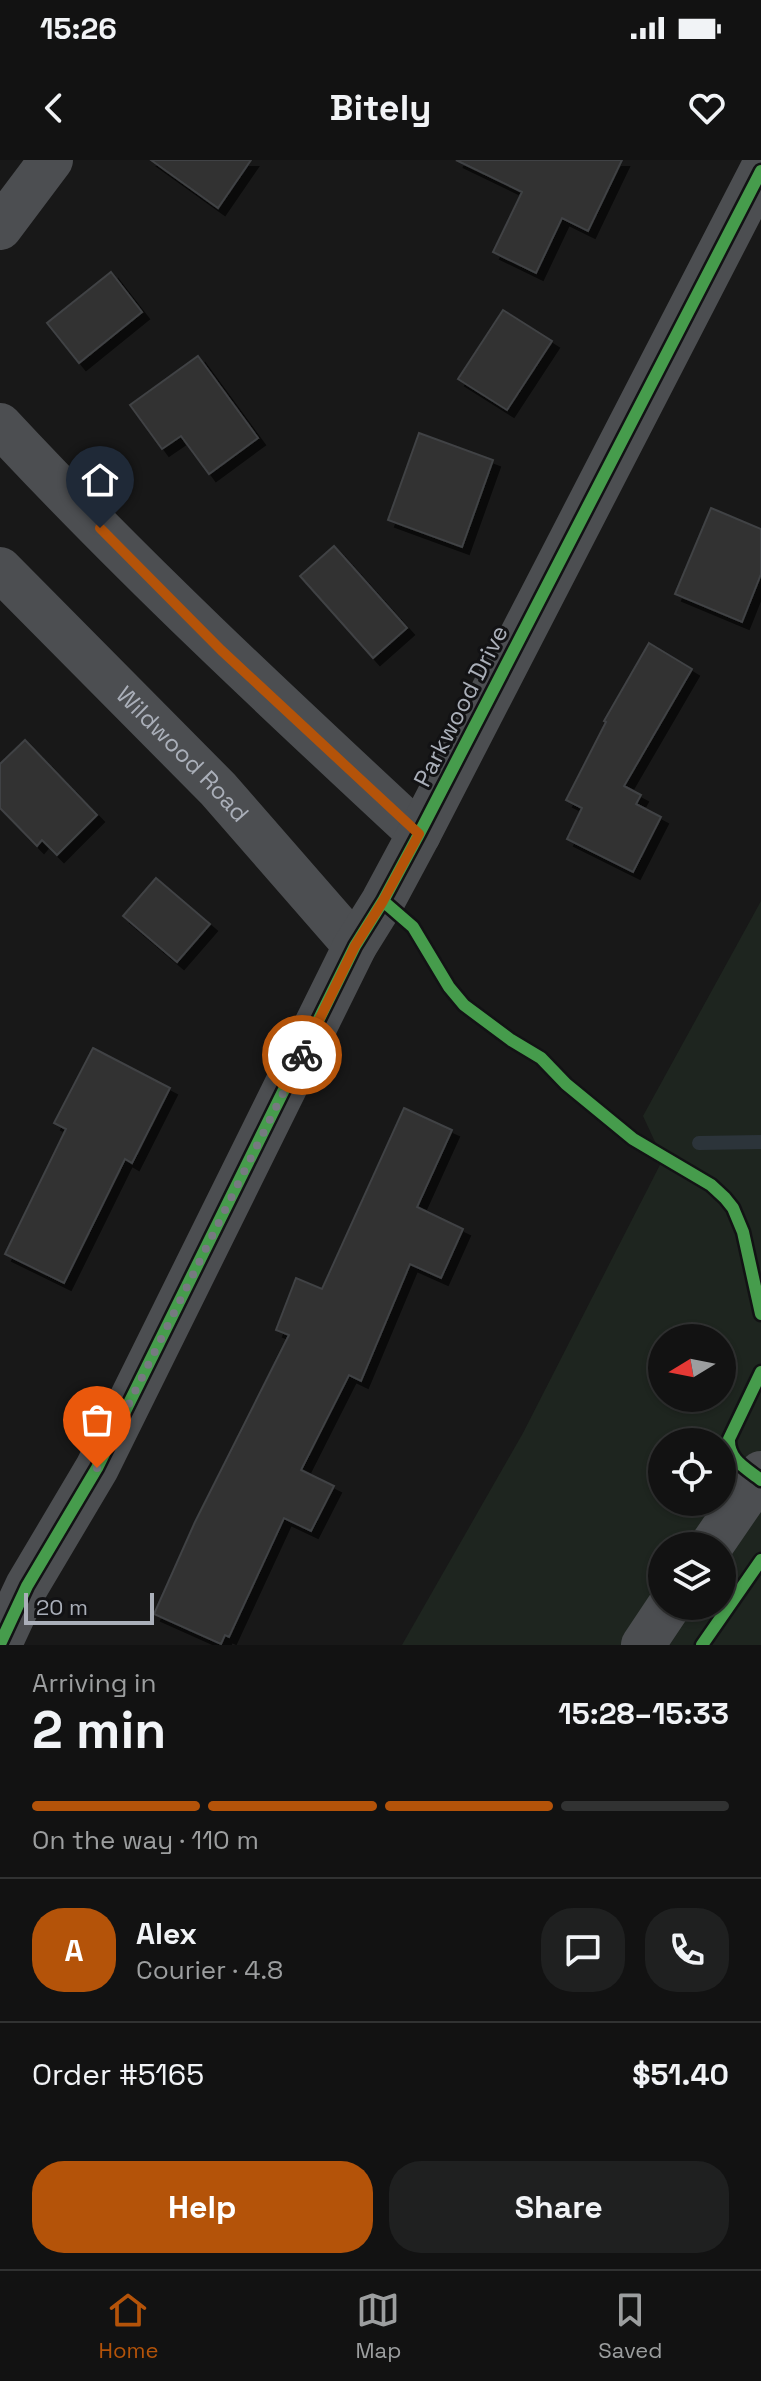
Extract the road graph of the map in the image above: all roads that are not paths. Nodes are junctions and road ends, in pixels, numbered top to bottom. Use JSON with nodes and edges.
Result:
{"nodes":[{"id":1,"x":51,"y":160,"type":"edge"},
{"id":2,"x":761,"y":171,"type":"edge"},
{"id":3,"x":0,"y":228,"type":"edge"},
{"id":4,"x":0,"y":425,"type":"edge"},
{"id":5,"x":0,"y":569,"type":"edge"},
{"id":6,"x":419,"y":834,"type":"junction"},
{"id":7,"x":355,"y":946,"type":"junction"},
{"id":8,"x":761,"y":1473,"type":"edge"},
{"id":9,"x":721,"y":1532,"type":"edge"},
{"id":10,"x":14,"y":1585,"type":"edge"},
{"id":11,"x":660,"y":1620,"type":"edge"},
{"id":12,"x":0,"y":1644,"type":"edge"},
{"id":13,"x":643,"y":1645,"type":"edge"}],
"edges":[{"from":1,"to":3,"type":"street"},
{"from":2,"to":6,"type":"street","name":"Parkwood Drive"},
{"from":4,"to":6,"type":"street"},
{"from":5,"to":7,"type":"street","name":"Wildwood Road"},
{"from":6,"to":7,"type":"street","name":"Parkwood Drive"},
{"from":7,"to":10,"type":"street","name":"Parkwood Drive"},
{"from":8,"to":9,"type":"street"},
{"from":10,"to":12,"type":"street","name":"Parkwood Drive"},
{"from":11,"to":13,"type":"street"}]}
